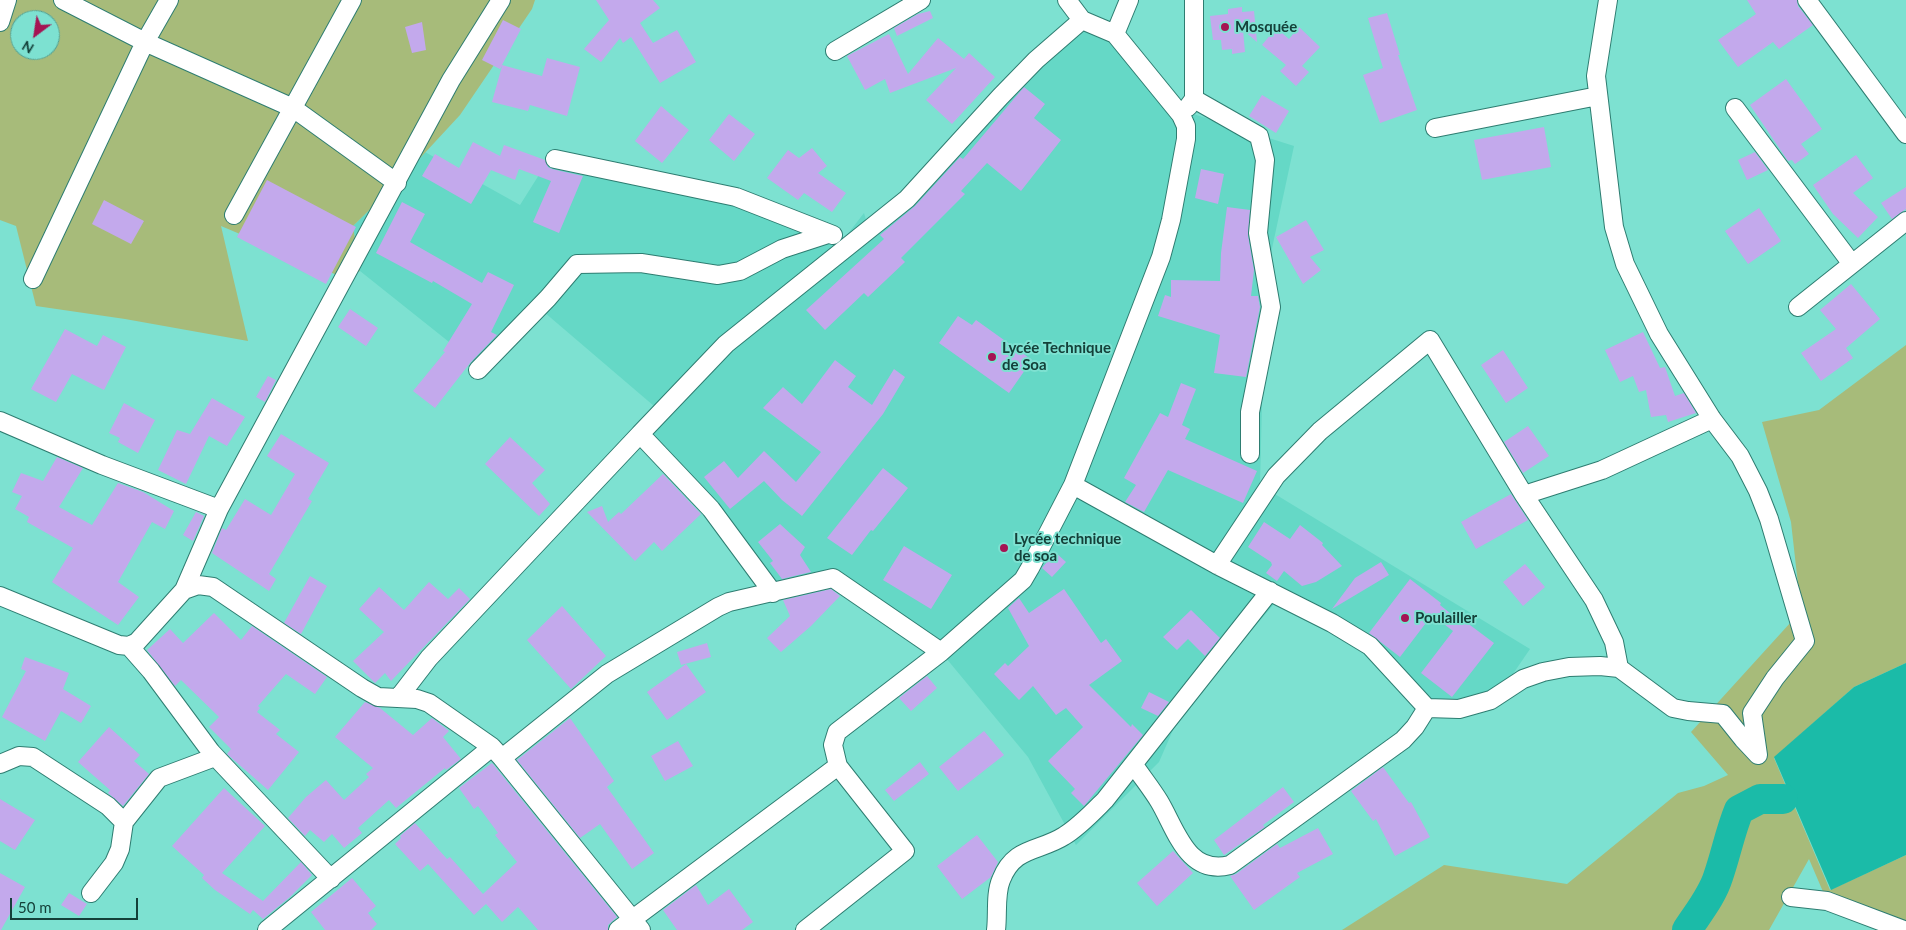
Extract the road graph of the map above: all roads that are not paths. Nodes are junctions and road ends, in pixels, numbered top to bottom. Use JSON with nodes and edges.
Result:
{"nodes":[{"id":1,"x":7,"y":0,"type":"edge"},
{"id":2,"x":63,"y":0,"type":"edge"},
{"id":3,"x":169,"y":0,"type":"edge"},
{"id":4,"x":352,"y":0,"type":"edge"},
{"id":5,"x":501,"y":0,"type":"edge"},
{"id":6,"x":921,"y":0,"type":"edge"},
{"id":7,"x":1067,"y":0,"type":"edge"},
{"id":8,"x":1129,"y":0,"type":"edge"},
{"id":9,"x":1194,"y":0,"type":"edge"},
{"id":10,"x":1608,"y":0,"type":"edge"},
{"id":11,"x":1807,"y":0,"type":"edge"},
{"id":12,"x":1082,"y":20,"type":"junction"},
{"id":13,"x":0,"y":22,"type":"edge"},
{"id":14,"x":1115,"y":34,"type":"junction"},
{"id":15,"x":145,"y":42,"type":"junction"},
{"id":16,"x":835,"y":51,"type":"dead end"},
{"id":17,"x":1598,"y":96,"type":"junction"},
{"id":18,"x":1194,"y":99,"type":"junction"},
{"id":19,"x":293,"y":108,"type":"junction"},
{"id":20,"x":1735,"y":108,"type":"dead end"},
{"id":21,"x":1181,"y":115,"type":"junction"},
{"id":22,"x":1436,"y":128,"type":"dead end"},
{"id":23,"x":1906,"y":134,"type":"edge"},
{"id":24,"x":555,"y":159,"type":"dead end"},
{"id":25,"x":397,"y":184,"type":"junction"},
{"id":26,"x":234,"y":215,"type":"dead end"},
{"id":27,"x":1906,"y":221,"type":"edge"},
{"id":28,"x":828,"y":234,"type":"junction"},
{"id":29,"x":852,"y":243,"type":"junction"},
{"id":30,"x":1852,"y":264,"type":"junction"},
{"id":31,"x":33,"y":279,"type":"dead end"},
{"id":32,"x":1798,"y":307,"type":"dead end"},
{"id":33,"x":478,"y":370,"type":"dead end"},
{"id":34,"x":1712,"y":419,"type":"junction"},
{"id":35,"x":0,"y":421,"type":"edge"},
{"id":36,"x":640,"y":434,"type":"junction"},
{"id":37,"x":1250,"y":454,"type":"dead end"},
{"id":38,"x":1073,"y":485,"type":"junction"},
{"id":39,"x":1524,"y":495,"type":"junction"},
{"id":40,"x":219,"y":509,"type":"junction"},
{"id":41,"x":1217,"y":565,"type":"junction"},
{"id":42,"x":184,"y":590,"type":"junction"},
{"id":43,"x":1270,"y":591,"type":"junction"},
{"id":44,"x":773,"y":593,"type":"junction"},
{"id":45,"x":0,"y":596,"type":"edge"},
{"id":46,"x":129,"y":646,"type":"junction"},
{"id":47,"x":941,"y":652,"type":"junction"},
{"id":48,"x":1619,"y":668,"type":"junction"},
{"id":49,"x":399,"y":697,"type":"junction"},
{"id":50,"x":1428,"y":708,"type":"junction"},
{"id":51,"x":497,"y":752,"type":"junction"},
{"id":52,"x":215,"y":757,"type":"junction"},
{"id":53,"x":0,"y":764,"type":"edge"},
{"id":54,"x":1134,"y":765,"type":"junction"},
{"id":55,"x":838,"y":766,"type":"junction"},
{"id":56,"x":124,"y":822,"type":"junction"},
{"id":57,"x":331,"y":878,"type":"junction"},
{"id":58,"x":92,"y":893,"type":"dead end"},
{"id":59,"x":1791,"y":897,"type":"dead end"},
{"id":60,"x":636,"y":924,"type":"edge"},
{"id":61,"x":1895,"y":929,"type":"edge"},
{"id":62,"x":268,"y":930,"type":"edge"},
{"id":63,"x":618,"y":930,"type":"edge"},
{"id":64,"x":805,"y":930,"type":"edge"},
{"id":65,"x":996,"y":930,"type":"edge"}],
"edges":[{"from":1,"to":13,"type":"street"},
{"from":2,"to":15,"type":"street"},
{"from":3,"to":15,"type":"street"},
{"from":4,"to":19,"type":"street"},
{"from":5,"to":25,"type":"street"},
{"from":6,"to":16,"type":"street"},
{"from":7,"to":12,"type":"street"},
{"from":8,"to":14,"type":"street"},
{"from":9,"to":18,"type":"street"},
{"from":10,"to":17,"type":"street"},
{"from":11,"to":23,"type":"street"},
{"from":12,"to":14,"type":"street"},
{"from":12,"to":29,"type":"street"},
{"from":14,"to":21,"type":"street"},
{"from":15,"to":19,"type":"street"},
{"from":15,"to":31,"type":"street"},
{"from":17,"to":22,"type":"street"},
{"from":17,"to":34,"type":"street"},
{"from":18,"to":21,"type":"street"},
{"from":18,"to":37,"type":"street"},
{"from":19,"to":25,"type":"street"},
{"from":19,"to":26,"type":"street"},
{"from":20,"to":30,"type":"street"},
{"from":21,"to":38,"type":"street"},
{"from":24,"to":28,"type":"street"},
{"from":25,"to":40,"type":"street"},
{"from":27,"to":30,"type":"street"},
{"from":28,"to":29,"type":"street"},
{"from":28,"to":33,"type":"street"},
{"from":29,"to":36,"type":"street"},
{"from":30,"to":32,"type":"street"},
{"from":34,"to":39,"type":"street"},
{"from":34,"to":48,"type":"street"},
{"from":35,"to":40,"type":"street"},
{"from":36,"to":44,"type":"street"},
{"from":36,"to":49,"type":"street"},
{"from":38,"to":41,"type":"street"},
{"from":38,"to":47,"type":"street"},
{"from":39,"to":41,"type":"street"},
{"from":39,"to":48,"type":"street"},
{"from":40,"to":42,"type":"street"},
{"from":41,"to":43,"type":"street"},
{"from":42,"to":46,"type":"street"},
{"from":42,"to":49,"type":"street"},
{"from":43,"to":50,"type":"street"},
{"from":43,"to":54,"type":"street"},
{"from":44,"to":47,"type":"street"},
{"from":44,"to":51,"type":"street"},
{"from":45,"to":46,"type":"street"},
{"from":46,"to":52,"type":"street"},
{"from":47,"to":55,"type":"street"},
{"from":48,"to":50,"type":"street"},
{"from":49,"to":51,"type":"street"},
{"from":50,"to":54,"type":"street"},
{"from":51,"to":57,"type":"street"},
{"from":51,"to":60,"type":"street"},
{"from":52,"to":56,"type":"street"},
{"from":52,"to":57,"type":"street"},
{"from":53,"to":56,"type":"street"},
{"from":54,"to":65,"type":"street"},
{"from":55,"to":60,"type":"street"},
{"from":55,"to":64,"type":"street"},
{"from":56,"to":58,"type":"street"},
{"from":57,"to":62,"type":"street"},
{"from":59,"to":61,"type":"street"},
{"from":60,"to":63,"type":"street"}]}
